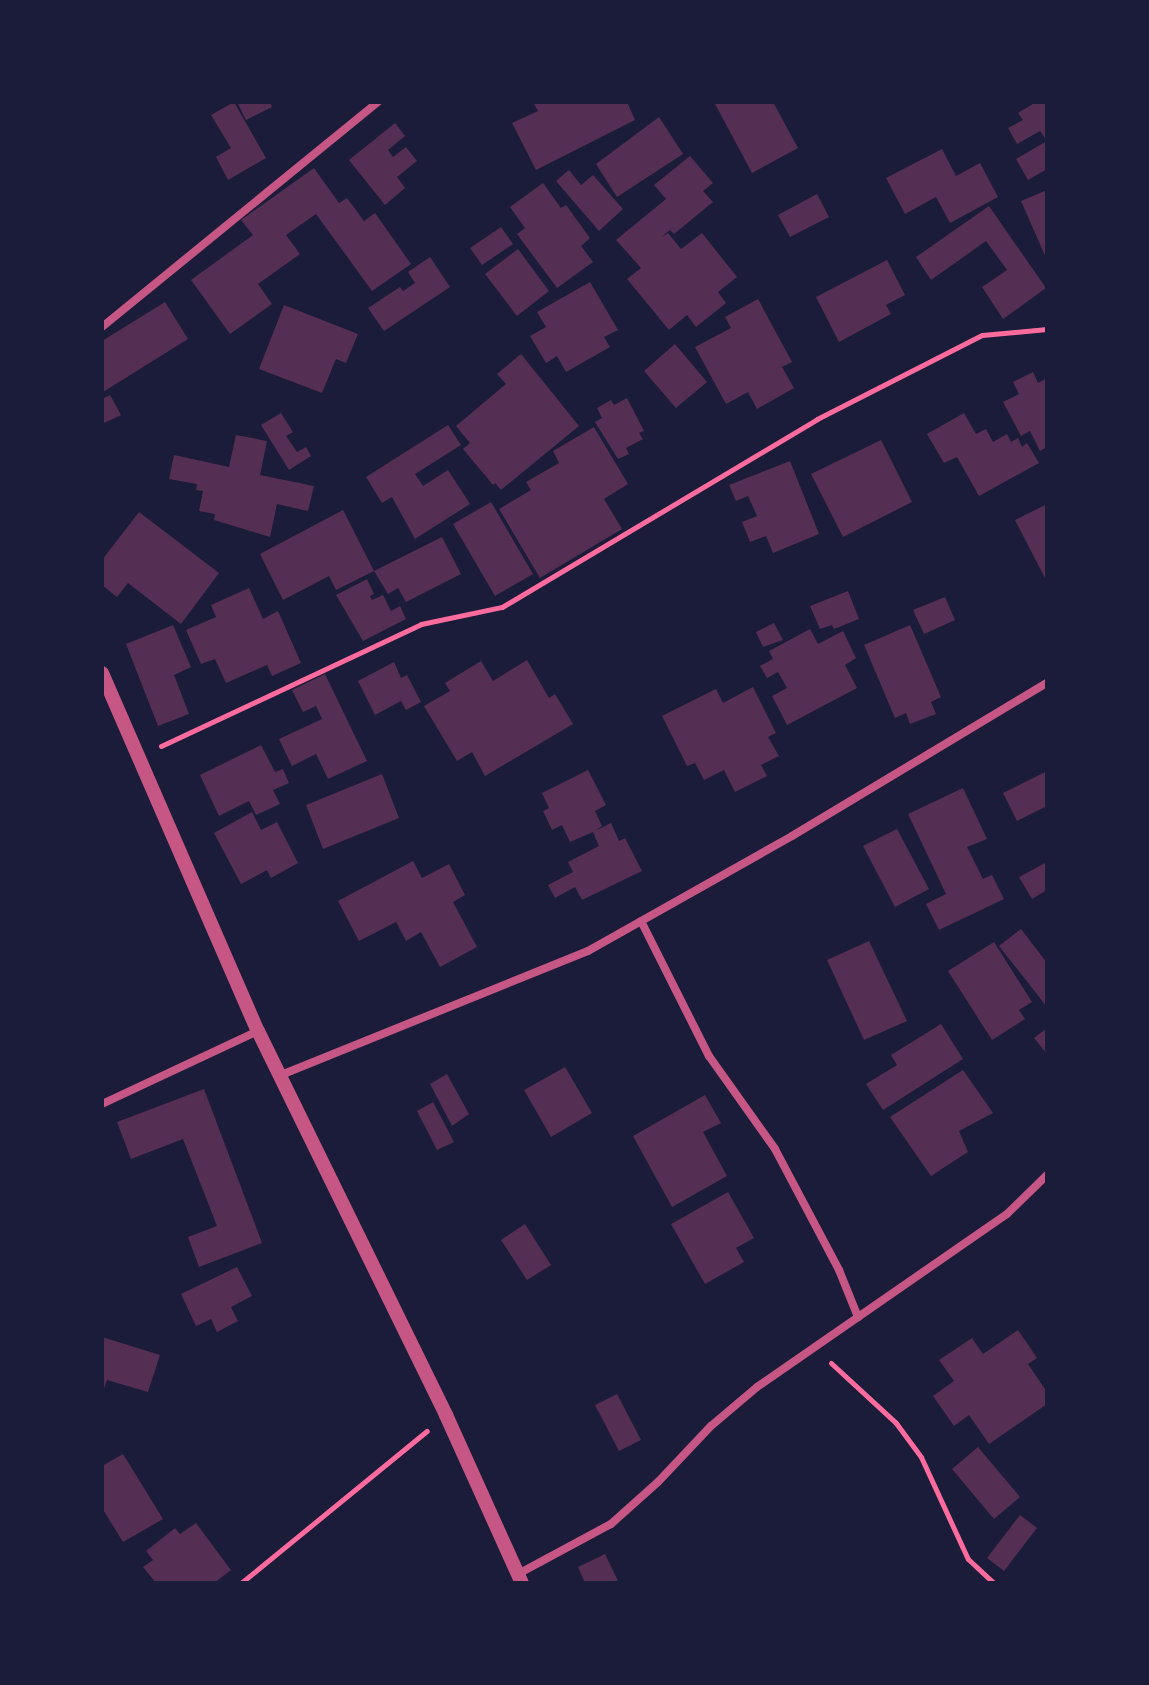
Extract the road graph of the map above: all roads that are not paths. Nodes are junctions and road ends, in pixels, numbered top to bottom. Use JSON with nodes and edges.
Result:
{"nodes":[{"id":1,"x":378,"y":102,"type":"edge"},
{"id":2,"x":102,"y":327,"type":"edge"},
{"id":3,"x":102,"y":673,"type":"edge"},
{"id":4,"x":1047,"y":683,"type":"edge"},
{"id":5,"x":641,"y":921,"type":"junction"},
{"id":6,"x":258,"y":1031,"type":"junction"},
{"id":7,"x":281,"y":1075,"type":"junction"},
{"id":8,"x":102,"y":1104,"type":"edge"},
{"id":9,"x":1047,"y":1175,"type":"edge"},
{"id":10,"x":858,"y":1317,"type":"junction"},
{"id":11,"x":520,"y":1579,"type":"edge"}],
"edges":[{"from":1,"to":2,"type":"street"},
{"from":3,"to":6,"type":"street"},
{"from":4,"to":5,"type":"street"},
{"from":5,"to":7,"type":"street"},
{"from":5,"to":10,"type":"street"},
{"from":6,"to":7,"type":"street"},
{"from":6,"to":8,"type":"street"},
{"from":7,"to":11,"type":"street"},
{"from":9,"to":10,"type":"street"},
{"from":10,"to":11,"type":"street"}]}
